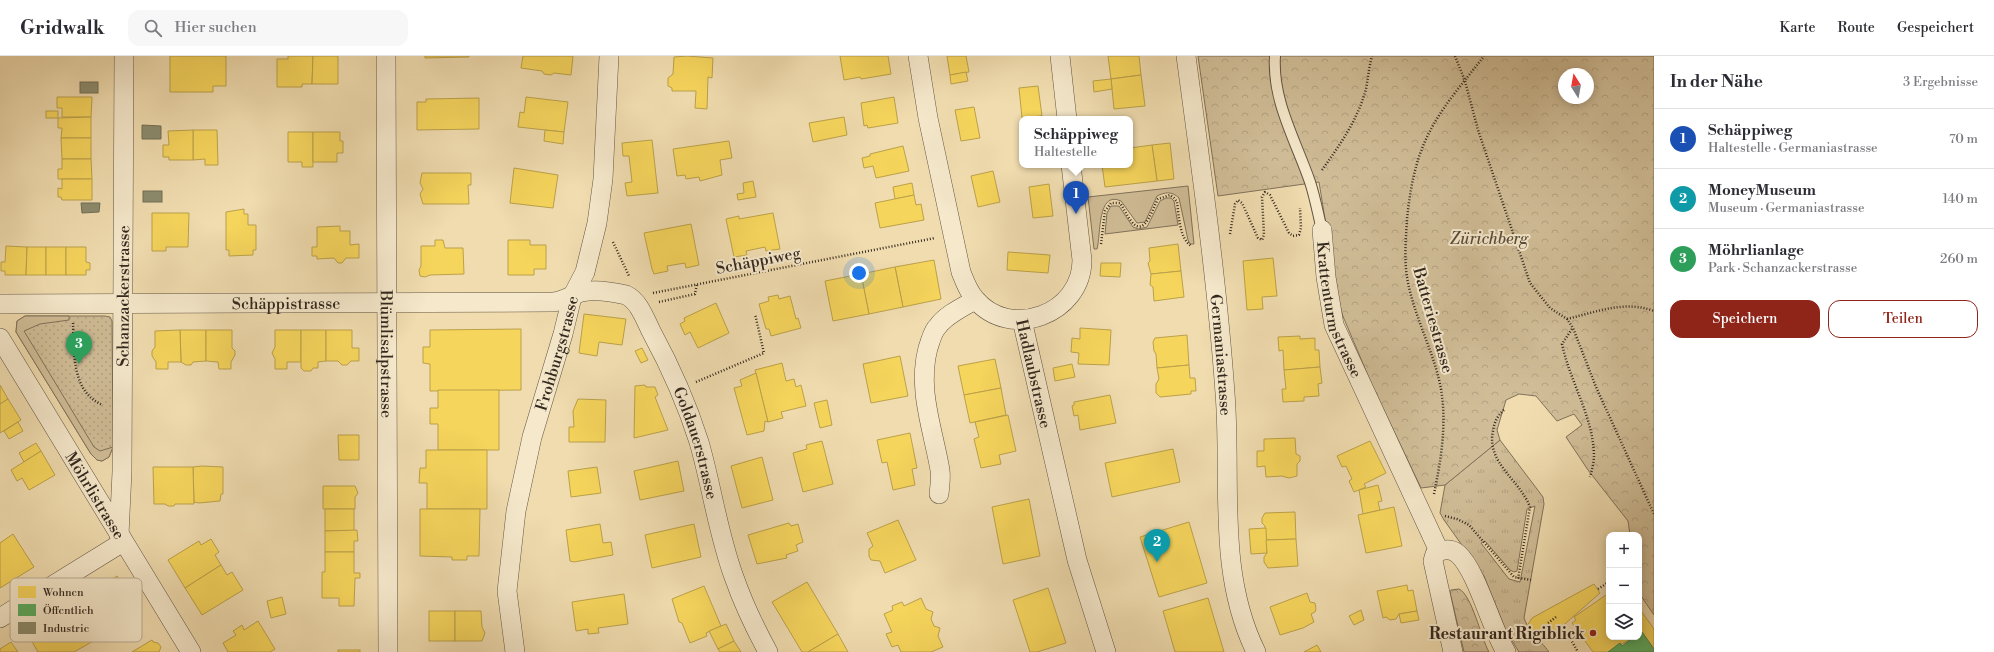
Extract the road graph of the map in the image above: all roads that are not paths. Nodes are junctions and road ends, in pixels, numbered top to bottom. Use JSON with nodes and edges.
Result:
{"nodes":[{"id":1,"x":124,"y":56,"type":"edge"},
{"id":2,"x":386,"y":56,"type":"edge"},
{"id":3,"x":609,"y":56,"type":"edge"},
{"id":4,"x":918,"y":56,"type":"edge"},
{"id":5,"x":1060,"y":56,"type":"edge"},
{"id":6,"x":1186,"y":56,"type":"edge"},
{"id":7,"x":1275,"y":56,"type":"edge"},
{"id":8,"x":1067,"y":116,"type":"edge"},
{"id":9,"x":1071,"y":168,"type":"edge"},
{"id":10,"x":1322,"y":230,"type":"joint"},
{"id":11,"x":572,"y":297,"type":"junction"},
{"id":12,"x":976,"y":300,"type":"junction"},
{"id":13,"x":124,"y":302,"type":"junction"},
{"id":14,"x":387,"y":302,"type":"junction"},
{"id":15,"x":0,"y":304,"type":"edge"},
{"id":16,"x":1022,"y":320,"type":"junction"},
{"id":17,"x":0,"y":338,"type":"edge"},
{"id":18,"x":939,"y":494,"type":"dead end"},
{"id":19,"x":121,"y":539,"type":"junction"},
{"id":20,"x":1440,"y":552,"type":"junction"},
{"id":21,"x":61,"y":578,"type":"edge"},
{"id":22,"x":10,"y":611,"type":"edge"},
{"id":23,"x":0,"y":618,"type":"edge"},
{"id":24,"x":191,"y":652,"type":"edge"},
{"id":25,"x":388,"y":652,"type":"edge"},
{"id":26,"x":515,"y":652,"type":"edge"},
{"id":27,"x":768,"y":652,"type":"edge"},
{"id":28,"x":1106,"y":652,"type":"edge"},
{"id":29,"x":1256,"y":652,"type":"edge"},
{"id":30,"x":1453,"y":652,"type":"edge"},
{"id":31,"x":1506,"y":652,"type":"edge"}],
"edges":[{"from":1,"to":13,"type":"street","name":"Schanzackerstrasse"},
{"from":2,"to":14,"type":"street","name":"Blümlisalpstrasse"},
{"from":3,"to":11,"type":"street","name":"Frohburgstrasse"},
{"from":4,"to":12,"type":"street","name":"Hadlaubstrasse"},
{"from":5,"to":8,"type":"street"},
{"from":6,"to":29,"type":"street","name":"Germaniastrasse"},
{"from":7,"to":10,"type":"lane","name":"Krattenturmstrasse"},
{"from":9,"to":16,"type":"street"},
{"from":10,"to":20,"type":"street","name":"Krattenturmstrasse"},
{"from":11,"to":14,"type":"street","name":"Schäppistrasse"},
{"from":11,"to":26,"type":"street","name":"Frohburgstrasse"},
{"from":11,"to":27,"type":"street","name":"Goldauerstrasse"},
{"from":12,"to":16,"type":"street","name":"Hadlaubstrasse"},
{"from":12,"to":18,"type":"street"},
{"from":13,"to":14,"type":"street","name":"Schäppistrasse"},
{"from":13,"to":15,"type":"street","name":"Schäppistrasse"},
{"from":13,"to":19,"type":"street","name":"Schanzackerstrasse"},
{"from":14,"to":25,"type":"street","name":"Blümlisalpstrasse"},
{"from":16,"to":28,"type":"street","name":"Hadlaubstrasse"},
{"from":17,"to":19,"type":"street","name":"Möhrlistrasse"},
{"from":19,"to":21,"type":"street"},
{"from":19,"to":24,"type":"street","name":"Möhrlistrasse"},
{"from":20,"to":30,"type":"street"},
{"from":20,"to":31,"type":"street"},
{"from":22,"to":23,"type":"street"}]}
